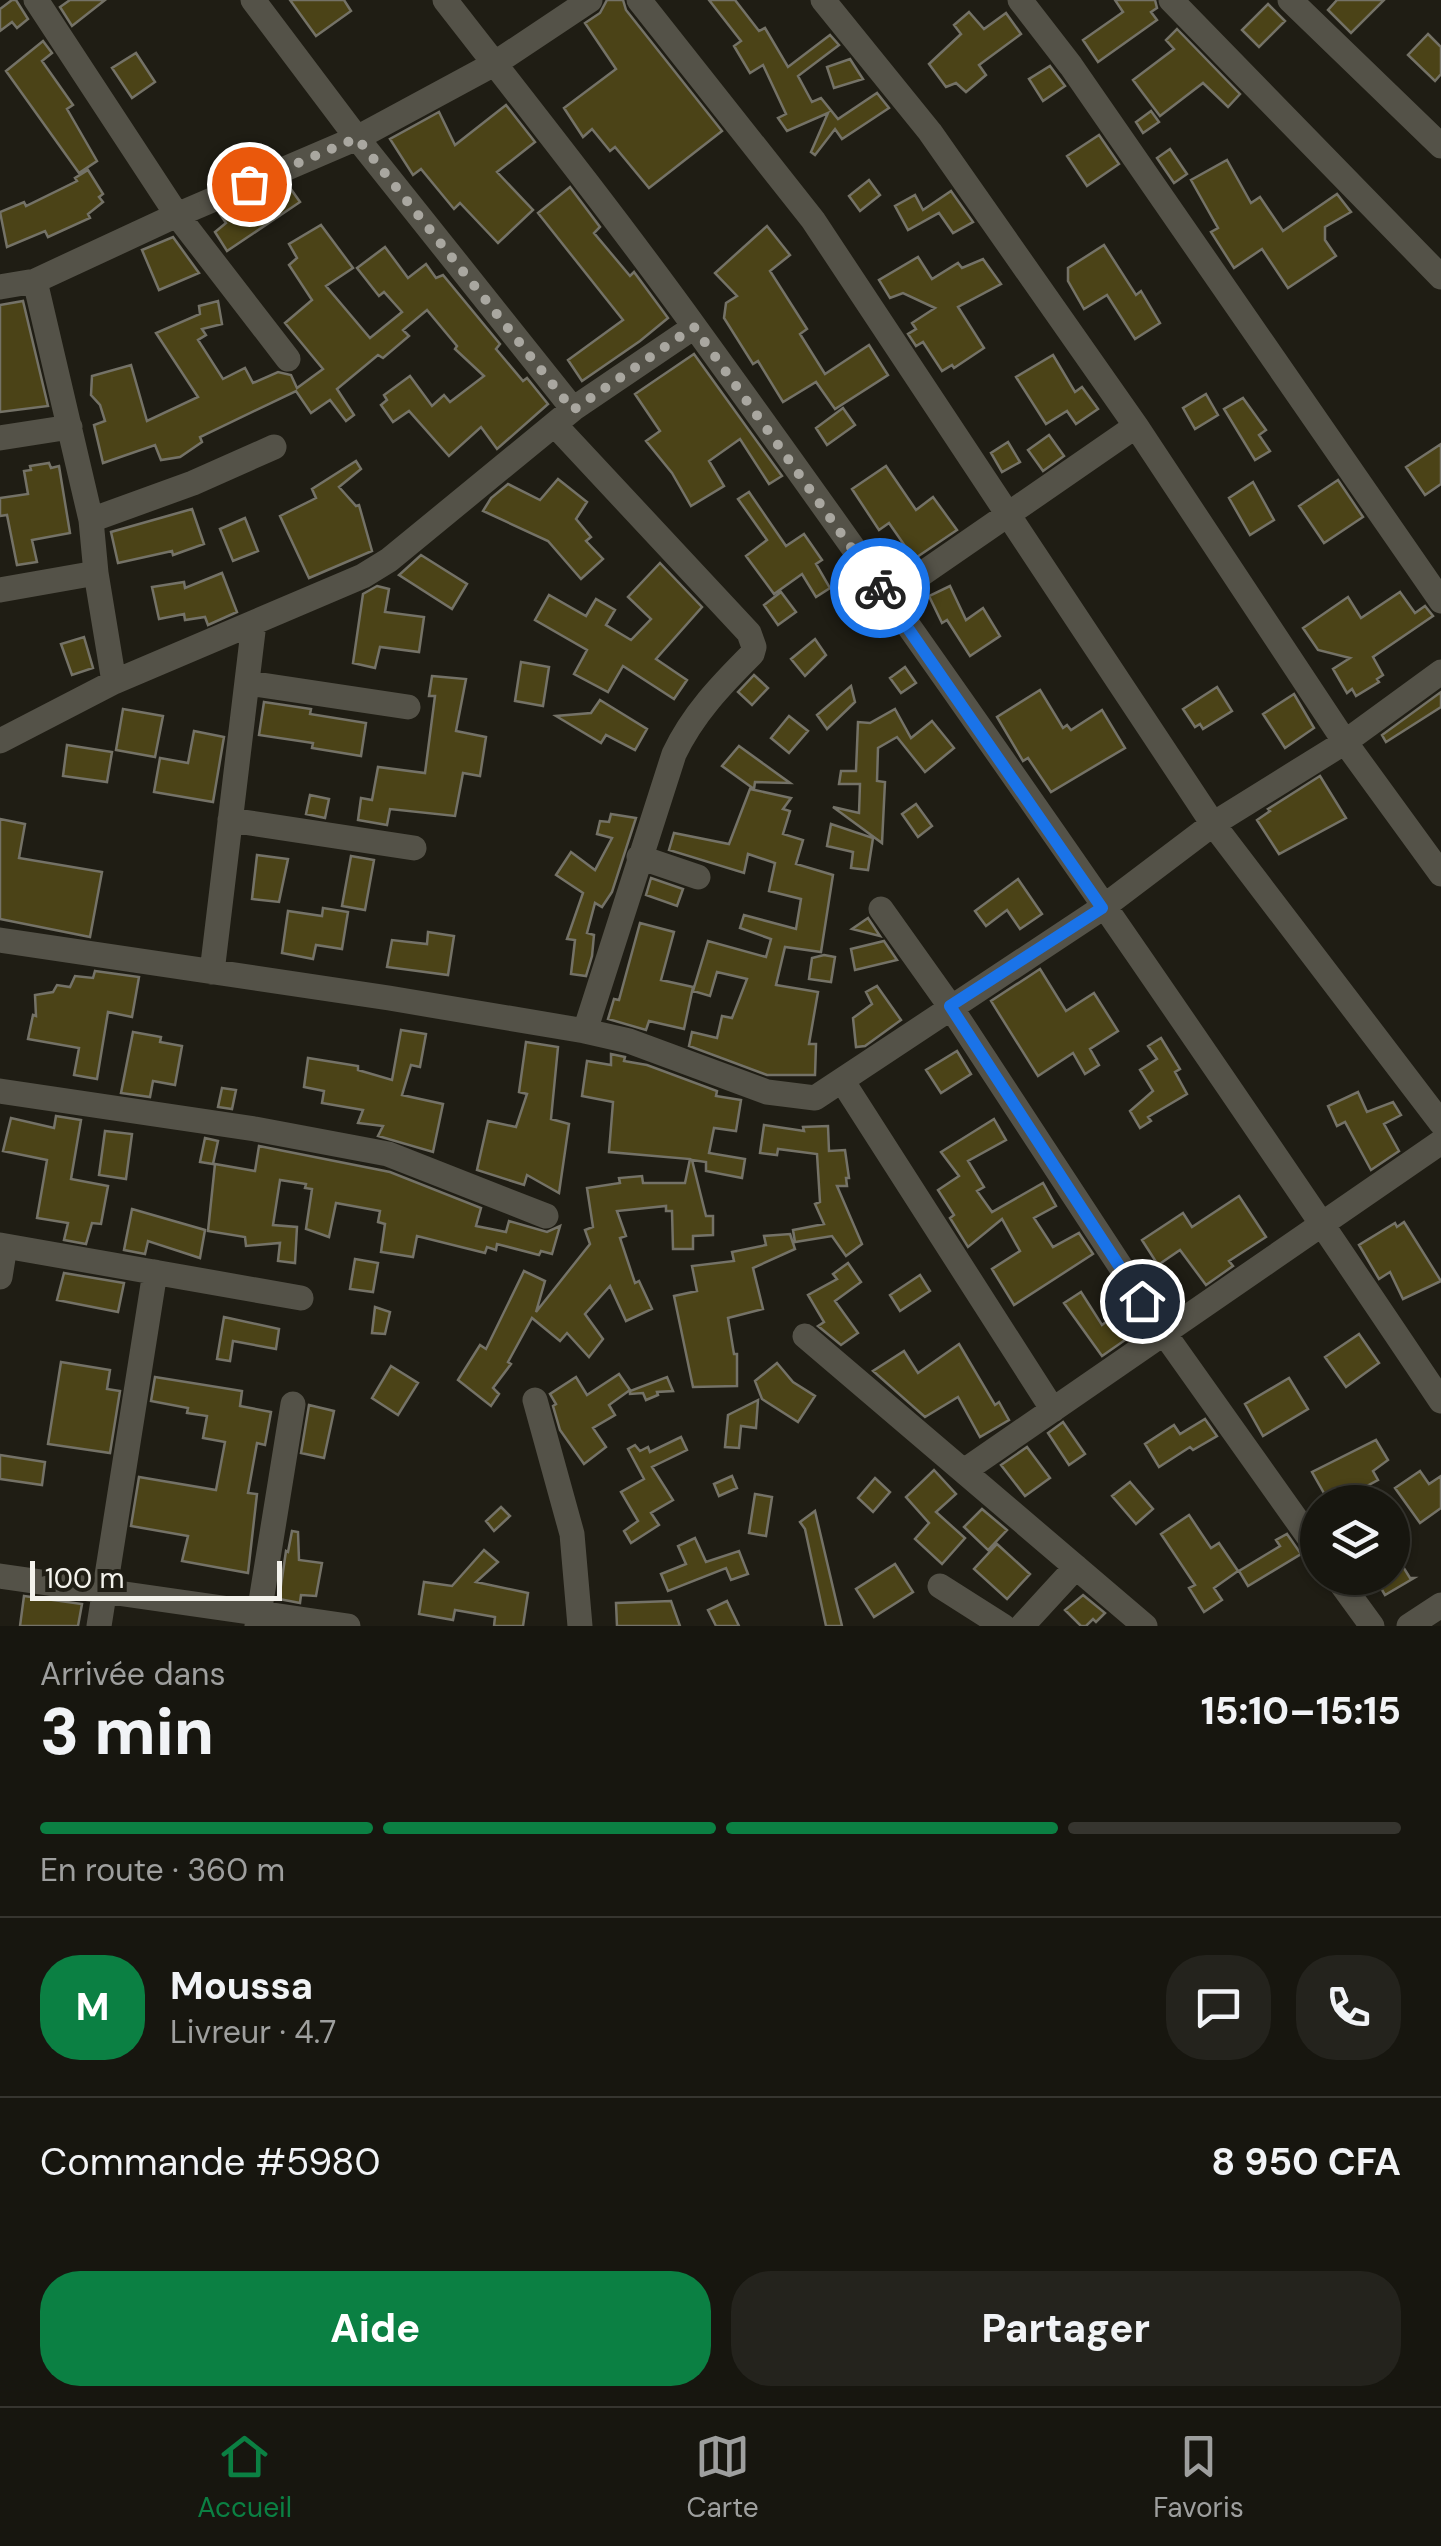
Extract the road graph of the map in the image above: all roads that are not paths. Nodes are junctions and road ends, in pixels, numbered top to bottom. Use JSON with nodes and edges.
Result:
{"nodes":[{"id":1,"x":36,"y":0,"type":"edge"},
{"id":2,"x":253,"y":0,"type":"edge"},
{"id":3,"x":445,"y":0,"type":"edge"},
{"id":4,"x":590,"y":0,"type":"edge"},
{"id":5,"x":638,"y":0,"type":"edge"},
{"id":6,"x":822,"y":0,"type":"edge"},
{"id":7,"x":1020,"y":0,"type":"edge"},
{"id":8,"x":1171,"y":0,"type":"edge"},
{"id":9,"x":1290,"y":0,"type":"edge"},
{"id":10,"x":494,"y":64,"type":"junction"},
{"id":11,"x":357,"y":138,"type":"junction"},
{"id":12,"x":1441,"y":146,"type":"edge"},
{"id":13,"x":177,"y":215,"type":"junction"},
{"id":14,"x":1441,"y":277,"type":"edge"},
{"id":15,"x":35,"y":282,"type":"junction"},
{"id":16,"x":0,"y":287,"type":"edge"},
{"id":17,"x":694,"y":327,"type":"junction"},
{"id":18,"x":288,"y":360,"type":"dead end"},
{"id":19,"x":564,"y":417,"type":"junction"},
{"id":20,"x":1136,"y":426,"type":"junction"},
{"id":21,"x":70,"y":427,"type":"junction"},
{"id":22,"x":0,"y":438,"type":"edge"},
{"id":23,"x":274,"y":447,"type":"dead end"},
{"id":24,"x":1010,"y":515,"type":"junction"},
{"id":25,"x":91,"y":520,"type":"junction"},
{"id":26,"x":96,"y":573,"type":"junction"},
{"id":27,"x":0,"y":590,"type":"edge"},
{"id":28,"x":887,"y":598,"type":"junction"},
{"id":29,"x":1441,"y":600,"type":"edge"},
{"id":30,"x":254,"y":622,"type":"junction"},
{"id":31,"x":1441,"y":672,"type":"edge"},
{"id":32,"x":114,"y":682,"type":"junction"},
{"id":33,"x":248,"y":682,"type":"junction"},
{"id":34,"x":408,"y":708,"type":"dead end"},
{"id":35,"x":0,"y":741,"type":"edge"},
{"id":36,"x":1346,"y":742,"type":"junction"},
{"id":37,"x":230,"y":820,"type":"junction"},
{"id":38,"x":1213,"y":824,"type":"junction"},
{"id":39,"x":414,"y":848,"type":"dead end"},
{"id":40,"x":639,"y":857,"type":"junction"},
{"id":41,"x":1441,"y":874,"type":"edge"},
{"id":42,"x":698,"y":877,"type":"dead end"},
{"id":43,"x":881,"y":908,"type":"dead end"},
{"id":44,"x":1102,"y":908,"type":"junction"},
{"id":45,"x":0,"y":940,"type":"edge"},
{"id":46,"x":212,"y":972,"type":"junction"},
{"id":47,"x":950,"y":1006,"type":"junction"},
{"id":48,"x":585,"y":1031,"type":"junction"},
{"id":49,"x":843,"y":1082,"type":"junction"},
{"id":50,"x":0,"y":1091,"type":"edge"},
{"id":51,"x":1441,"y":1122,"type":"edge"},
{"id":52,"x":1441,"y":1142,"type":"edge"},
{"id":53,"x":546,"y":1216,"type":"dead end"},
{"id":54,"x":1322,"y":1224,"type":"junction"},
{"id":55,"x":2,"y":1246,"type":"edge"},
{"id":56,"x":155,"y":1272,"type":"junction"},
{"id":57,"x":0,"y":1277,"type":"edge"},
{"id":58,"x":301,"y":1298,"type":"dead end"},
{"id":59,"x":1164,"y":1334,"type":"junction"},
{"id":60,"x":805,"y":1336,"type":"dead end"},
{"id":61,"x":535,"y":1400,"type":"dead end"},
{"id":62,"x":1441,"y":1401,"type":"edge"},
{"id":63,"x":293,"y":1404,"type":"dead end"},
{"id":64,"x":1053,"y":1410,"type":"junction"},
{"id":65,"x":964,"y":1471,"type":"junction"},
{"id":66,"x":1300,"y":1525,"type":"edge"},
{"id":67,"x":1076,"y":1567,"type":"junction"},
{"id":68,"x":0,"y":1576,"type":"edge"},
{"id":69,"x":940,"y":1586,"type":"dead end"},
{"id":70,"x":104,"y":1591,"type":"junction"},
{"id":71,"x":1349,"y":1595,"type":"edge"},
{"id":72,"x":1441,"y":1605,"type":"edge"},
{"id":73,"x":258,"y":1620,"type":"edge"},
{"id":74,"x":99,"y":1626,"type":"edge"},
{"id":75,"x":348,"y":1626,"type":"edge"},
{"id":76,"x":580,"y":1626,"type":"edge"},
{"id":77,"x":1003,"y":1626,"type":"edge"},
{"id":78,"x":1022,"y":1626,"type":"edge"},
{"id":79,"x":1145,"y":1626,"type":"edge"},
{"id":80,"x":1372,"y":1626,"type":"edge"},
{"id":81,"x":1409,"y":1626,"type":"edge"}],
"edges":[{"from":1,"to":13,"type":"street"},
{"from":2,"to":11,"type":"street"},
{"from":3,"to":10,"type":"street"},
{"from":4,"to":10,"type":"street"},
{"from":5,"to":24,"type":"street"},
{"from":6,"to":20,"type":"street"},
{"from":7,"to":29,"type":"street"},
{"from":8,"to":14,"type":"street"},
{"from":9,"to":12,"type":"street"},
{"from":10,"to":11,"type":"street"},
{"from":10,"to":17,"type":"street"},
{"from":11,"to":13,"type":"street"},
{"from":11,"to":19,"type":"street"},
{"from":13,"to":15,"type":"street"},
{"from":13,"to":18,"type":"street"},
{"from":15,"to":16,"type":"street"},
{"from":15,"to":21,"type":"street"},
{"from":17,"to":19,"type":"street"},
{"from":17,"to":28,"type":"street"},
{"from":19,"to":30,"type":"street"},
{"from":19,"to":40,"type":"street"},
{"from":20,"to":24,"type":"street"},
{"from":20,"to":36,"type":"street"},
{"from":21,"to":22,"type":"street"},
{"from":21,"to":25,"type":"street"},
{"from":23,"to":25,"type":"street"},
{"from":24,"to":28,"type":"street"},
{"from":24,"to":38,"type":"street"},
{"from":25,"to":26,"type":"street"},
{"from":26,"to":27,"type":"street"},
{"from":26,"to":32,"type":"street"},
{"from":28,"to":44,"type":"street"},
{"from":30,"to":32,"type":"street"},
{"from":30,"to":33,"type":"street"},
{"from":31,"to":36,"type":"street"},
{"from":32,"to":35,"type":"street"},
{"from":33,"to":34,"type":"street"},
{"from":33,"to":37,"type":"street"},
{"from":36,"to":38,"type":"street"},
{"from":36,"to":41,"type":"street"},
{"from":37,"to":39,"type":"street"},
{"from":37,"to":46,"type":"street"},
{"from":38,"to":44,"type":"street"},
{"from":38,"to":51,"type":"street"},
{"from":40,"to":42,"type":"street"},
{"from":40,"to":48,"type":"street"},
{"from":43,"to":47,"type":"street"},
{"from":44,"to":47,"type":"street"},
{"from":44,"to":54,"type":"street"},
{"from":45,"to":46,"type":"street"},
{"from":46,"to":48,"type":"street"},
{"from":47,"to":49,"type":"street"},
{"from":47,"to":59,"type":"street"},
{"from":48,"to":49,"type":"street"},
{"from":49,"to":64,"type":"street"},
{"from":50,"to":53,"type":"street"},
{"from":52,"to":54,"type":"street"},
{"from":54,"to":59,"type":"street"},
{"from":54,"to":62,"type":"street"},
{"from":55,"to":56,"type":"street"},
{"from":55,"to":57,"type":"street"},
{"from":56,"to":58,"type":"street"},
{"from":56,"to":70,"type":"street"},
{"from":59,"to":64,"type":"street"},
{"from":59,"to":66,"type":"street"},
{"from":60,"to":65,"type":"street"},
{"from":61,"to":76,"type":"street"},
{"from":63,"to":73,"type":"street"},
{"from":64,"to":65,"type":"street"},
{"from":65,"to":67,"type":"street"},
{"from":67,"to":78,"type":"street"},
{"from":67,"to":79,"type":"street"},
{"from":68,"to":70,"type":"street"},
{"from":69,"to":77,"type":"street"},
{"from":70,"to":73,"type":"street"},
{"from":70,"to":74,"type":"street"},
{"from":71,"to":80,"type":"street"},
{"from":72,"to":81,"type":"street"},
{"from":73,"to":75,"type":"street"}]}
